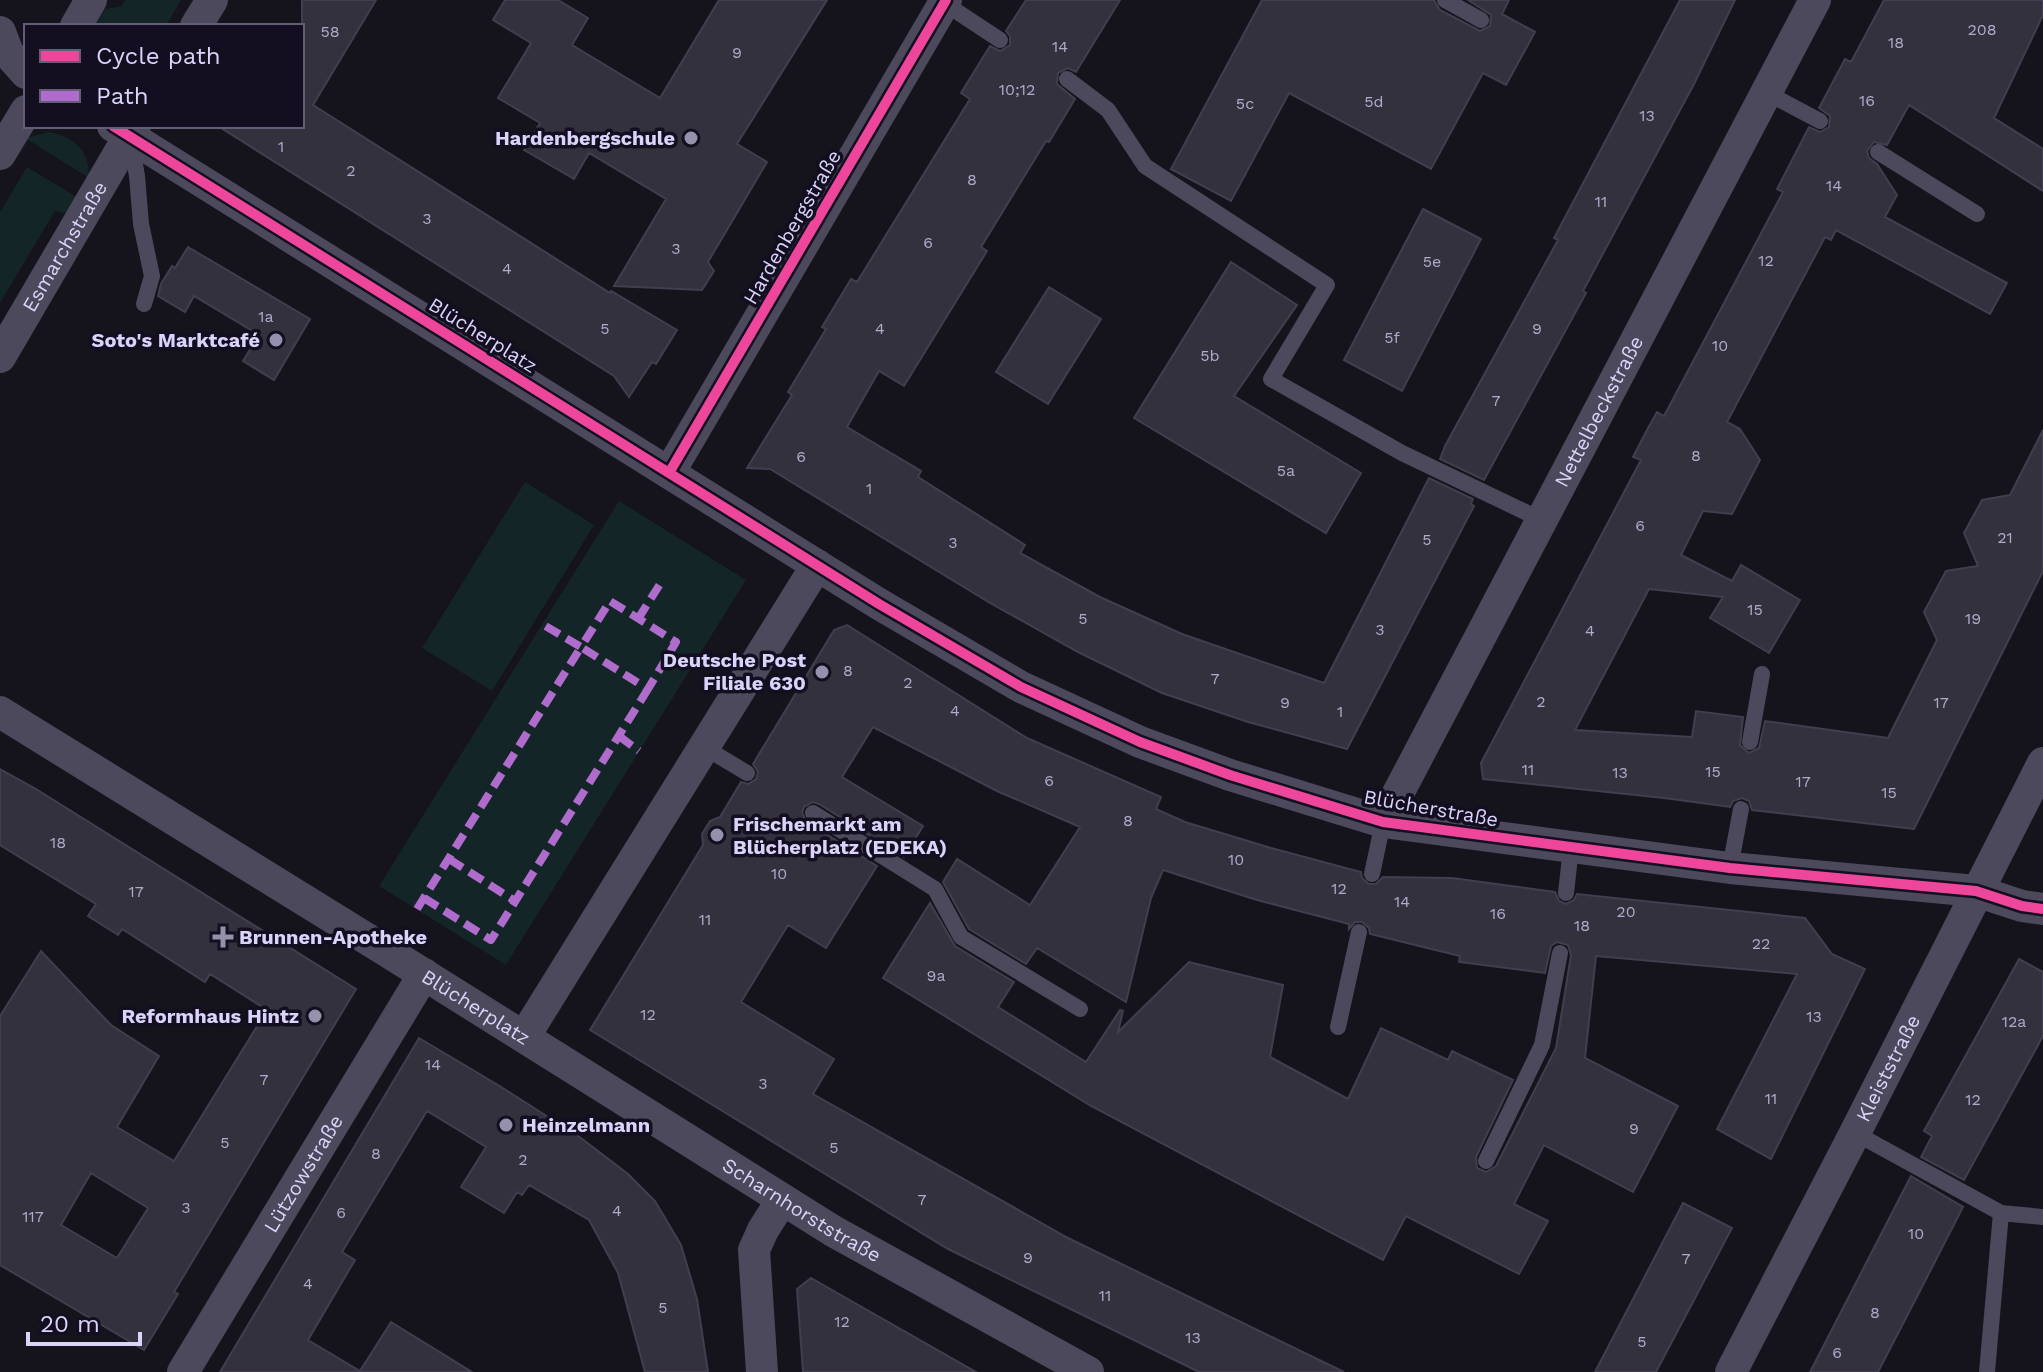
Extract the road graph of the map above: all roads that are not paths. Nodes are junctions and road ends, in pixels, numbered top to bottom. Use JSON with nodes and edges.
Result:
{"nodes":[{"id":1,"x":91,"y":0,"type":"edge"},
{"id":2,"x":212,"y":0,"type":"edge"},
{"id":3,"x":1445,"y":0,"type":"edge"},
{"id":4,"x":1815,"y":0,"type":"edge"},
{"id":5,"x":945,"y":1,"type":"edge"},
{"id":6,"x":1481,"y":20,"type":"dead end"},
{"id":7,"x":77,"y":24,"type":"edge"},
{"id":8,"x":197,"y":24,"type":"edge"},
{"id":9,"x":0,"y":32,"type":"edge"},
{"id":10,"x":1000,"y":40,"type":"dead end"},
{"id":11,"x":24,"y":71,"type":"edge"},
{"id":12,"x":1067,"y":79,"type":"dead end"},
{"id":13,"x":1767,"y":93,"type":"junction"},
{"id":14,"x":24,"y":114,"type":"edge"},
{"id":15,"x":1820,"y":121,"type":"dead end"},
{"id":16,"x":126,"y":129,"type":"edge"},
{"id":17,"x":1878,"y":152,"type":"dead end"},
{"id":18,"x":0,"y":154,"type":"edge"},
{"id":19,"x":1977,"y":214,"type":"dead end"},
{"id":20,"x":144,"y":304,"type":"dead end"},
{"id":21,"x":0,"y":357,"type":"edge"},
{"id":22,"x":669,"y":473,"type":"junction"},
{"id":23,"x":1542,"y":520,"type":"junction"},
{"id":24,"x":817,"y":565,"type":"junction"},
{"id":25,"x":1762,"y":674,"type":"dead end"},
{"id":26,"x":0,"y":712,"type":"edge"},
{"id":27,"x":1750,"y":742,"type":"dead end"},
{"id":28,"x":704,"y":747,"type":"junction"},
{"id":29,"x":2043,"y":763,"type":"edge"},
{"id":30,"x":747,"y":773,"type":"dead end"},
{"id":31,"x":1741,"y":809,"type":"dead end"},
{"id":32,"x":813,"y":813,"type":"dead end"},
{"id":33,"x":1383,"y":822,"type":"junction"},
{"id":34,"x":1571,"y":848,"type":"junction"},
{"id":35,"x":1730,"y":868,"type":"junction"},
{"id":36,"x":1372,"y":874,"type":"dead end"},
{"id":37,"x":1976,"y":891,"type":"junction"},
{"id":38,"x":1566,"y":893,"type":"dead end"},
{"id":39,"x":2043,"y":909,"type":"edge"},
{"id":40,"x":1359,"y":932,"type":"dead end"},
{"id":41,"x":1560,"y":953,"type":"dead end"},
{"id":42,"x":424,"y":974,"type":"junction"},
{"id":43,"x":1080,"y":1009,"type":"dead end"},
{"id":44,"x":1338,"y":1027,"type":"dead end"},
{"id":45,"x":524,"y":1037,"type":"junction"},
{"id":46,"x":1855,"y":1133,"type":"junction"},
{"id":47,"x":1486,"y":1161,"type":"dead end"},
{"id":48,"x":782,"y":1200,"type":"junction"},
{"id":49,"x":2001,"y":1213,"type":"junction"},
{"id":50,"x":2043,"y":1217,"type":"edge"},
{"id":51,"x":183,"y":1372,"type":"edge"},
{"id":52,"x":762,"y":1372,"type":"edge"},
{"id":53,"x":1088,"y":1372,"type":"edge"},
{"id":54,"x":1731,"y":1372,"type":"edge"},
{"id":55,"x":1987,"y":1372,"type":"edge"}],
"edges":[{"from":1,"to":7,"type":"street"},
{"from":2,"to":8,"type":"street"},
{"from":3,"to":6,"type":"lane"},
{"from":4,"to":13,"type":"street","name":"Nettelbeckstraße"},
{"from":5,"to":10,"type":"lane"},
{"from":5,"to":22,"type":"street","name":"Hardenbergstraße"},
{"from":9,"to":11,"type":"street"},
{"from":12,"to":23,"type":"lane"},
{"from":13,"to":15,"type":"lane"},
{"from":13,"to":23,"type":"street","name":"Nettelbeckstraße"},
{"from":14,"to":18,"type":"street"},
{"from":16,"to":20,"type":"lane"},
{"from":16,"to":21,"type":"street","name":"Esmarchstraße"},
{"from":16,"to":22,"type":"street","name":"Blücherplatz"},
{"from":17,"to":19,"type":"lane"},
{"from":22,"to":24,"type":"street","name":"Blücherplatz"},
{"from":23,"to":33,"type":"street","name":"Nettelbeckstraße"},
{"from":24,"to":28,"type":"street","name":"Blücherplatz"},
{"from":24,"to":33,"type":"street","name":"Blücherstraße"},
{"from":25,"to":27,"type":"lane"},
{"from":26,"to":42,"type":"street","name":"Blücherplatz"},
{"from":28,"to":30,"type":"lane"},
{"from":28,"to":45,"type":"street","name":"Blücherplatz"},
{"from":29,"to":37,"type":"street","name":"Kleiststraße"},
{"from":31,"to":35,"type":"lane"},
{"from":32,"to":43,"type":"lane"},
{"from":33,"to":34,"type":"street","name":"Blücherstraße"},
{"from":33,"to":36,"type":"lane"},
{"from":34,"to":35,"type":"street","name":"Blücherstraße"},
{"from":34,"to":38,"type":"lane"},
{"from":35,"to":37,"type":"street","name":"Blücherstraße"},
{"from":37,"to":39,"type":"street","name":"Blücherstraße"},
{"from":37,"to":46,"type":"street","name":"Kleiststraße"},
{"from":40,"to":44,"type":"lane"},
{"from":41,"to":47,"type":"lane"},
{"from":42,"to":45,"type":"street","name":"Blücherplatz"},
{"from":42,"to":51,"type":"street","name":"Lützowstraße"},
{"from":45,"to":48,"type":"street","name":"Scharnhorststraße"},
{"from":46,"to":49,"type":"lane"},
{"from":46,"to":54,"type":"street","name":"Kleiststraße"},
{"from":48,"to":52,"type":"street"},
{"from":48,"to":53,"type":"street","name":"Scharnhorststraße"},
{"from":49,"to":50,"type":"lane"},
{"from":49,"to":55,"type":"lane"}]}
